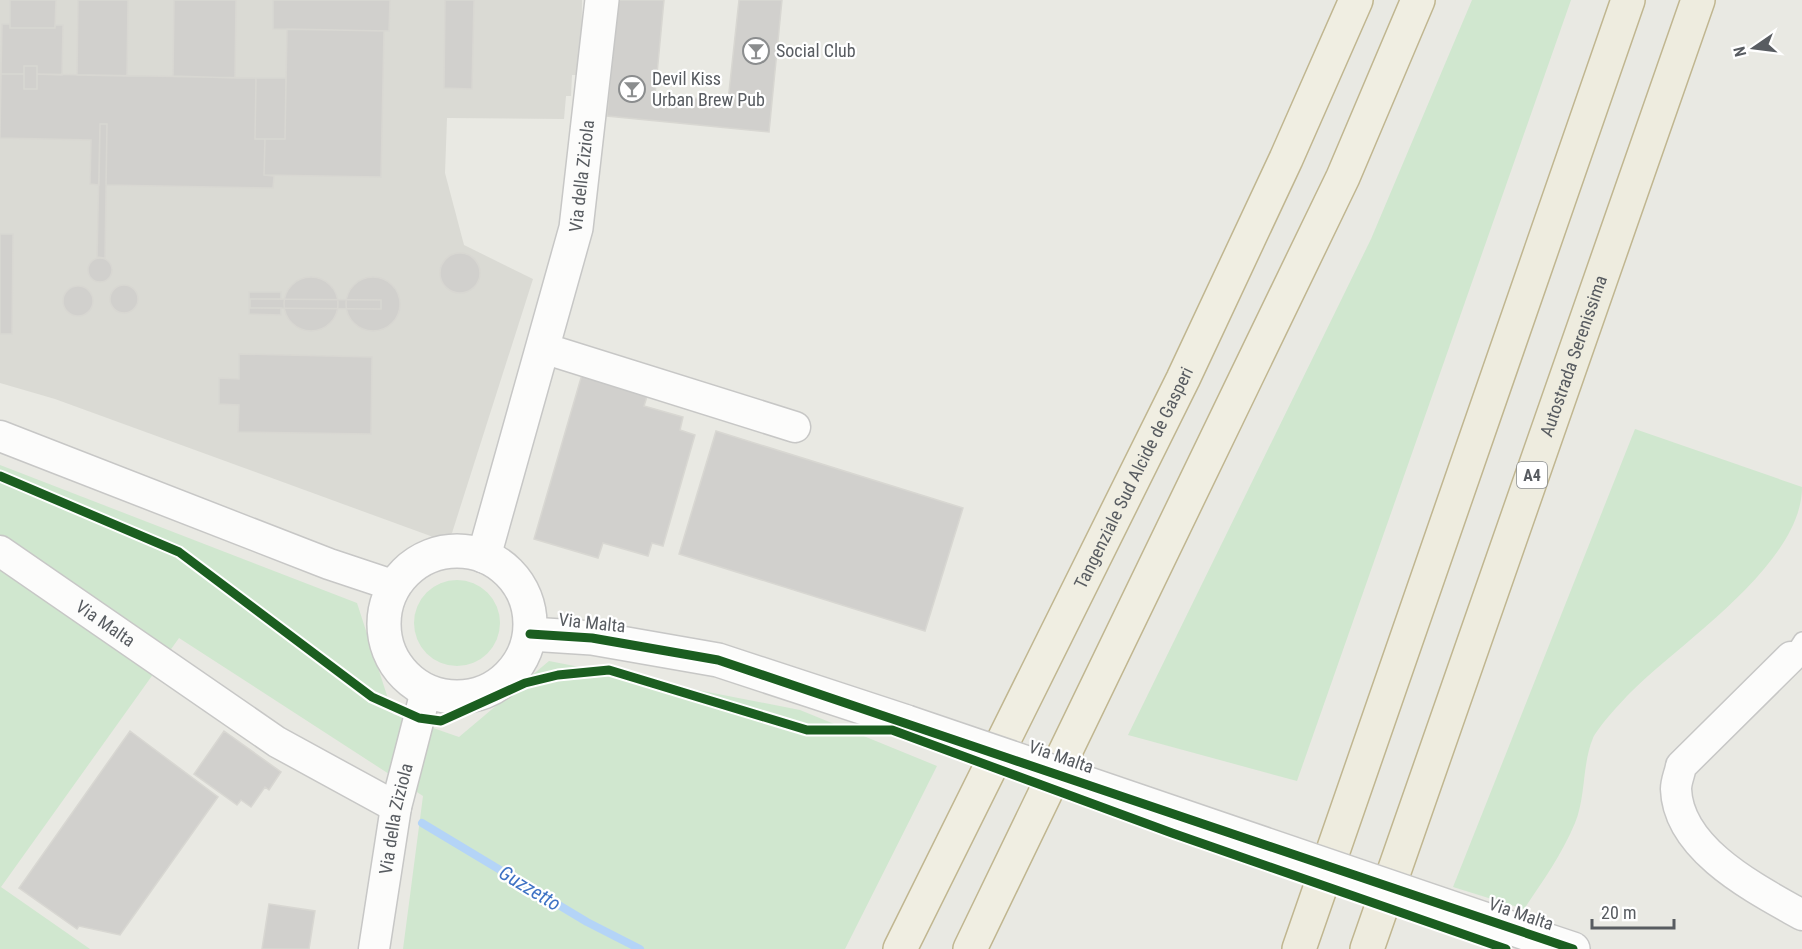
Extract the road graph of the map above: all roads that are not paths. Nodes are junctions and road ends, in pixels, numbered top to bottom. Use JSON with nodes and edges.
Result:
{"nodes":[{"id":1,"x":602,"y":0,"type":"edge"},
{"id":2,"x":1356,"y":0,"type":"edge"},
{"id":3,"x":1418,"y":0,"type":"edge"},
{"id":4,"x":1628,"y":0,"type":"edge"},
{"id":5,"x":1698,"y":0,"type":"edge"},
{"id":6,"x":543,"y":348,"type":"junction"},
{"id":7,"x":795,"y":427,"type":"dead end"},
{"id":8,"x":0,"y":436,"type":"edge"},
{"id":9,"x":0,"y":551,"type":"edge"},
{"id":10,"x":484,"y":556,"type":"junction"},
{"id":11,"x":395,"y":586,"type":"junction"},
{"id":12,"x":530,"y":634,"type":"junction"},
{"id":13,"x":1800,"y":652,"type":"edge"},
{"id":14,"x":426,"y":691,"type":"junction"},
{"id":15,"x":396,"y":807,"type":"junction"},
{"id":16,"x":1802,"y":915,"type":"edge"},
{"id":17,"x":374,"y":949,"type":"edge"},
{"id":18,"x":900,"y":949,"type":"edge"},
{"id":19,"x":970,"y":949,"type":"edge"},
{"id":20,"x":1299,"y":949,"type":"edge"},
{"id":21,"x":1367,"y":949,"type":"edge"},
{"id":22,"x":1573,"y":949,"type":"edge"}],
"edges":[{"from":1,"to":6,"type":"street","name":"Via della Ziziola"},
{"from":2,"to":18,"type":"highway","name":"Tangenziale Sud Alcide de Gasperi"},
{"from":3,"to":19,"type":"highway"},
{"from":4,"to":20,"type":"highway"},
{"from":5,"to":21,"type":"highway","name":"Autostrada Serenissima","number":"A4"},
{"from":6,"to":7,"type":"street"},
{"from":6,"to":10,"type":"street","name":"Via della Ziziola"},
{"from":8,"to":11,"type":"street"},
{"from":9,"to":15,"type":"street","name":"Via Malta"},
{"from":10,"to":11,"type":"street"},
{"from":10,"to":12,"type":"street"},
{"from":11,"to":14,"type":"street"},
{"from":12,"to":14,"type":"street"},
{"from":12,"to":22,"type":"street","name":"Via Malta","bridge":true},
{"from":13,"to":16,"type":"street"},
{"from":14,"to":15,"type":"street","name":"Via della Ziziola"},
{"from":15,"to":17,"type":"street","name":"Via della Ziziola"}]}
